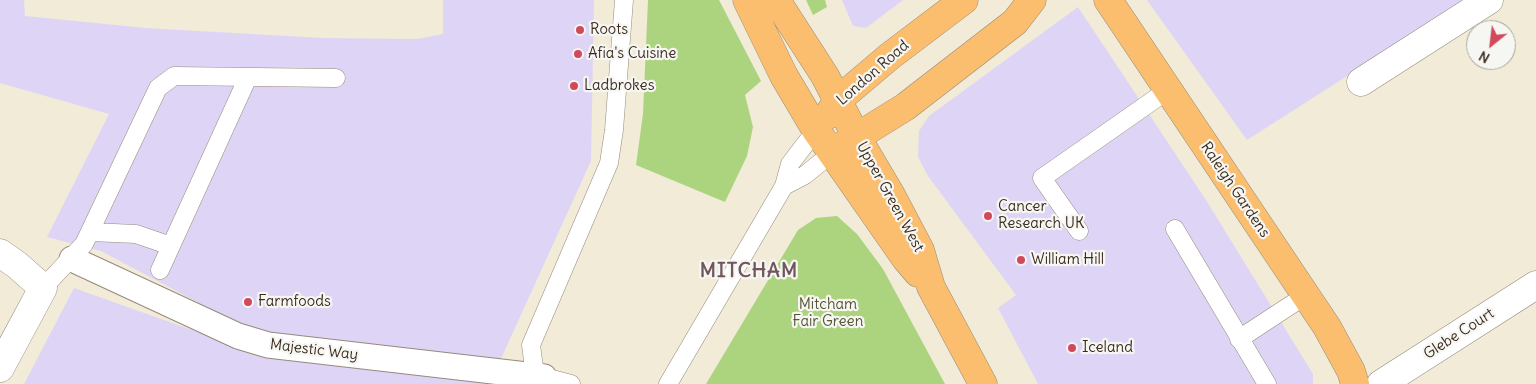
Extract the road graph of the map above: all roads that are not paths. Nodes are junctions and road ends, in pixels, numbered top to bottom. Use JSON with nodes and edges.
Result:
{"nodes":[{"id":1,"x":624,"y":0,"type":"edge"},
{"id":2,"x":747,"y":0,"type":"edge"},
{"id":3,"x":776,"y":0,"type":"edge"},
{"id":4,"x":964,"y":0,"type":"edge"},
{"id":5,"x":1032,"y":0,"type":"edge"},
{"id":6,"x":1108,"y":0,"type":"edge"},
{"id":7,"x":1489,"y":0,"type":"edge"},
{"id":8,"x":248,"y":77,"type":"junction"},
{"id":9,"x":336,"y":78,"type":"dead end"},
{"id":10,"x":1361,"y":82,"type":"dead end"},
{"id":11,"x":1168,"y":90,"type":"junction"},
{"id":12,"x":838,"y":100,"type":"junction"},
{"id":13,"x":816,"y":130,"type":"junction"},
{"id":14,"x":856,"y":136,"type":"junction"},
{"id":15,"x":832,"y":152,"type":"junction"},
{"id":16,"x":784,"y":186,"type":"junction"},
{"id":17,"x":1175,"y":229,"type":"dead end"},
{"id":18,"x":1079,"y":231,"type":"dead end"},
{"id":19,"x":92,"y":232,"type":"junction"},
{"id":20,"x":171,"y":246,"type":"junction"},
{"id":21,"x":0,"y":253,"type":"edge"},
{"id":22,"x":72,"y":260,"type":"junction"},
{"id":23,"x":160,"y":270,"type":"dead end"},
{"id":24,"x":1536,"y":285,"type":"edge"},
{"id":25,"x":931,"y":287,"type":"junction"},
{"id":26,"x":43,"y":288,"type":"junction"},
{"id":27,"x":1306,"y":295,"type":"junction"},
{"id":28,"x":1239,"y":339,"type":"junction"},
{"id":29,"x":0,"y":368,"type":"edge"},
{"id":30,"x":544,"y":377,"type":"junction"},
{"id":31,"x":571,"y":384,"type":"edge"},
{"id":32,"x":668,"y":384,"type":"edge"},
{"id":33,"x":984,"y":384,"type":"edge"},
{"id":34,"x":1266,"y":384,"type":"edge"},
{"id":35,"x":1355,"y":384,"type":"edge"},
{"id":36,"x":1381,"y":384,"type":"edge"}],
"edges":[{"from":1,"to":30,"type":"lane"},
{"from":2,"to":13,"type":"main road","name":"Upper Green West"},
{"from":3,"to":12,"type":"main road","name":"Upper Green West"},
{"from":4,"to":12,"type":"main road","name":"London Road"},
{"from":5,"to":14,"type":"main road"},
{"from":6,"to":11,"type":"main road","name":"Raleigh Gardens"},
{"from":7,"to":10,"type":"street"},
{"from":8,"to":9,"type":"lane"},
{"from":8,"to":19,"type":"lane"},
{"from":8,"to":20,"type":"lane"},
{"from":11,"to":18,"type":"lane"},
{"from":11,"to":27,"type":"main road","name":"Raleigh Gardens"},
{"from":12,"to":13,"type":"main road","name":"London Road"},
{"from":12,"to":14,"type":"main road","name":"Upper Green West"},
{"from":13,"to":15,"type":"main road","name":"Upper Green West"},
{"from":13,"to":16,"type":"lane","name":"London Road"},
{"from":14,"to":15,"type":"main road"},
{"from":14,"to":25,"type":"main road","name":"Upper Green West"},
{"from":15,"to":16,"type":"lane","name":"London Road"},
{"from":15,"to":25,"type":"main road","name":"Upper Green West"},
{"from":16,"to":32,"type":"lane","name":"London Road"},
{"from":17,"to":28,"type":"lane"},
{"from":19,"to":20,"type":"lane"},
{"from":19,"to":22,"type":"lane"},
{"from":20,"to":23,"type":"lane"},
{"from":21,"to":26,"type":"street"},
{"from":22,"to":26,"type":"lane"},
{"from":22,"to":30,"type":"street","name":"Majestic Way"},
{"from":24,"to":36,"type":"street","name":"Glebe Court"},
{"from":25,"to":33,"type":"main road","name":"Upper Green West"},
{"from":26,"to":29,"type":"street"},
{"from":27,"to":28,"type":"lane"},
{"from":27,"to":35,"type":"main road","name":"Raleigh Gardens"},
{"from":28,"to":34,"type":"lane"},
{"from":30,"to":31,"type":"lane","name":"Majestic Way"}]}
